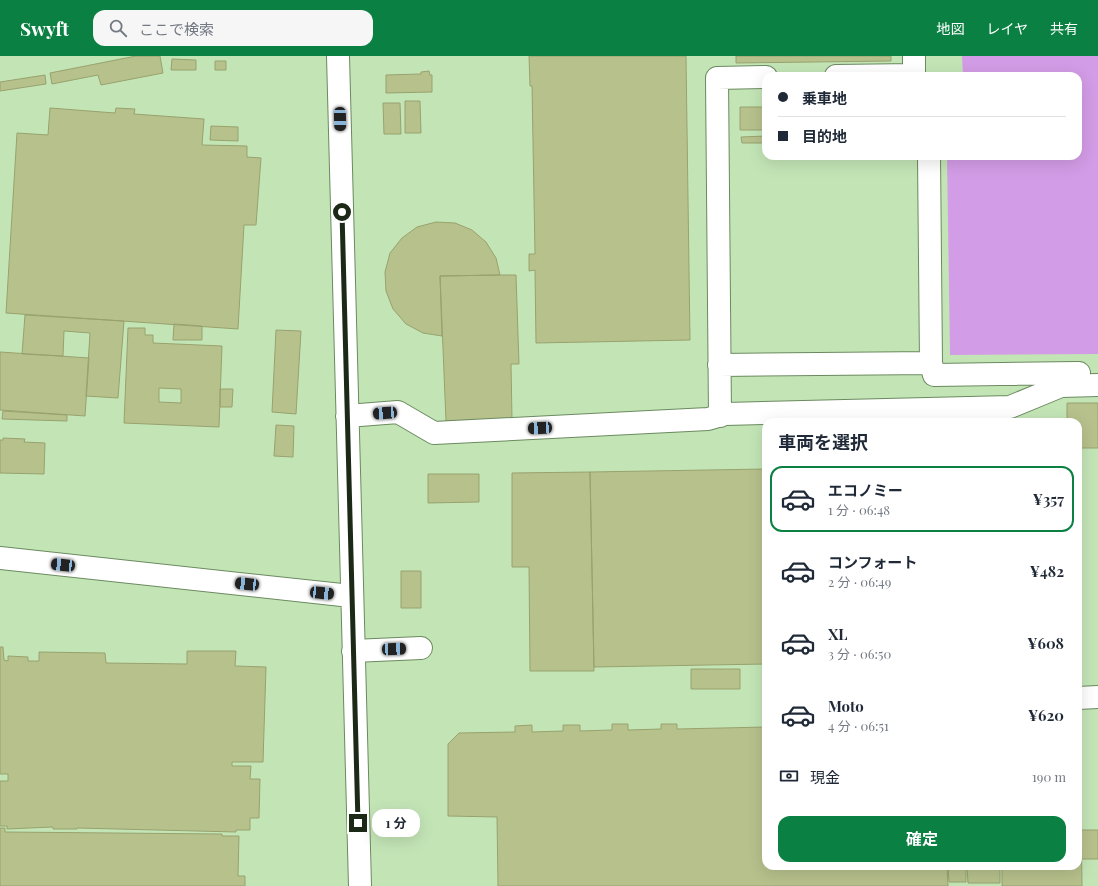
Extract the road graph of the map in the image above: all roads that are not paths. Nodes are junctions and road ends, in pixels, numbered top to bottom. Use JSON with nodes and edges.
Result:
{"nodes":[{"id":1,"x":338,"y":56,"type":"edge"},
{"id":2,"x":914,"y":56,"type":"edge"},
{"id":3,"x":914,"y":72,"type":"edge"},
{"id":4,"x":762,"y":77,"type":"edge"},
{"id":5,"x":929,"y":160,"type":"edge"},
{"id":6,"x":932,"y":363,"type":"junction"},
{"id":7,"x":719,"y":365,"type":"junction"},
{"id":8,"x":1098,"y":373,"type":"edge"},
{"id":9,"x":1098,"y":386,"type":"edge"},
{"id":10,"x":347,"y":416,"type":"junction"},
{"id":11,"x":720,"y":416,"type":"junction"},
{"id":12,"x":0,"y":558,"type":"edge"},
{"id":13,"x":351,"y":596,"type":"junction"},
{"id":14,"x":421,"y":648,"type":"dead end"},
{"id":15,"x":353,"y":651,"type":"junction"},
{"id":16,"x":1098,"y":697,"type":"edge"},
{"id":17,"x":1082,"y":698,"type":"edge"},
{"id":18,"x":360,"y":886,"type":"edge"}],
"edges":[{"from":1,"to":10,"type":"street"},
{"from":2,"to":3,"type":"street"},
{"from":4,"to":7,"type":"street"},
{"from":5,"to":6,"type":"street"},
{"from":6,"to":7,"type":"street"},
{"from":6,"to":8,"type":"street"},
{"from":7,"to":11,"type":"street"},
{"from":9,"to":11,"type":"street"},
{"from":10,"to":11,"type":"street"},
{"from":10,"to":13,"type":"street"},
{"from":12,"to":13,"type":"street"},
{"from":13,"to":15,"type":"street"},
{"from":14,"to":15,"type":"street"},
{"from":15,"to":18,"type":"street"},
{"from":16,"to":17,"type":"street"}]}
